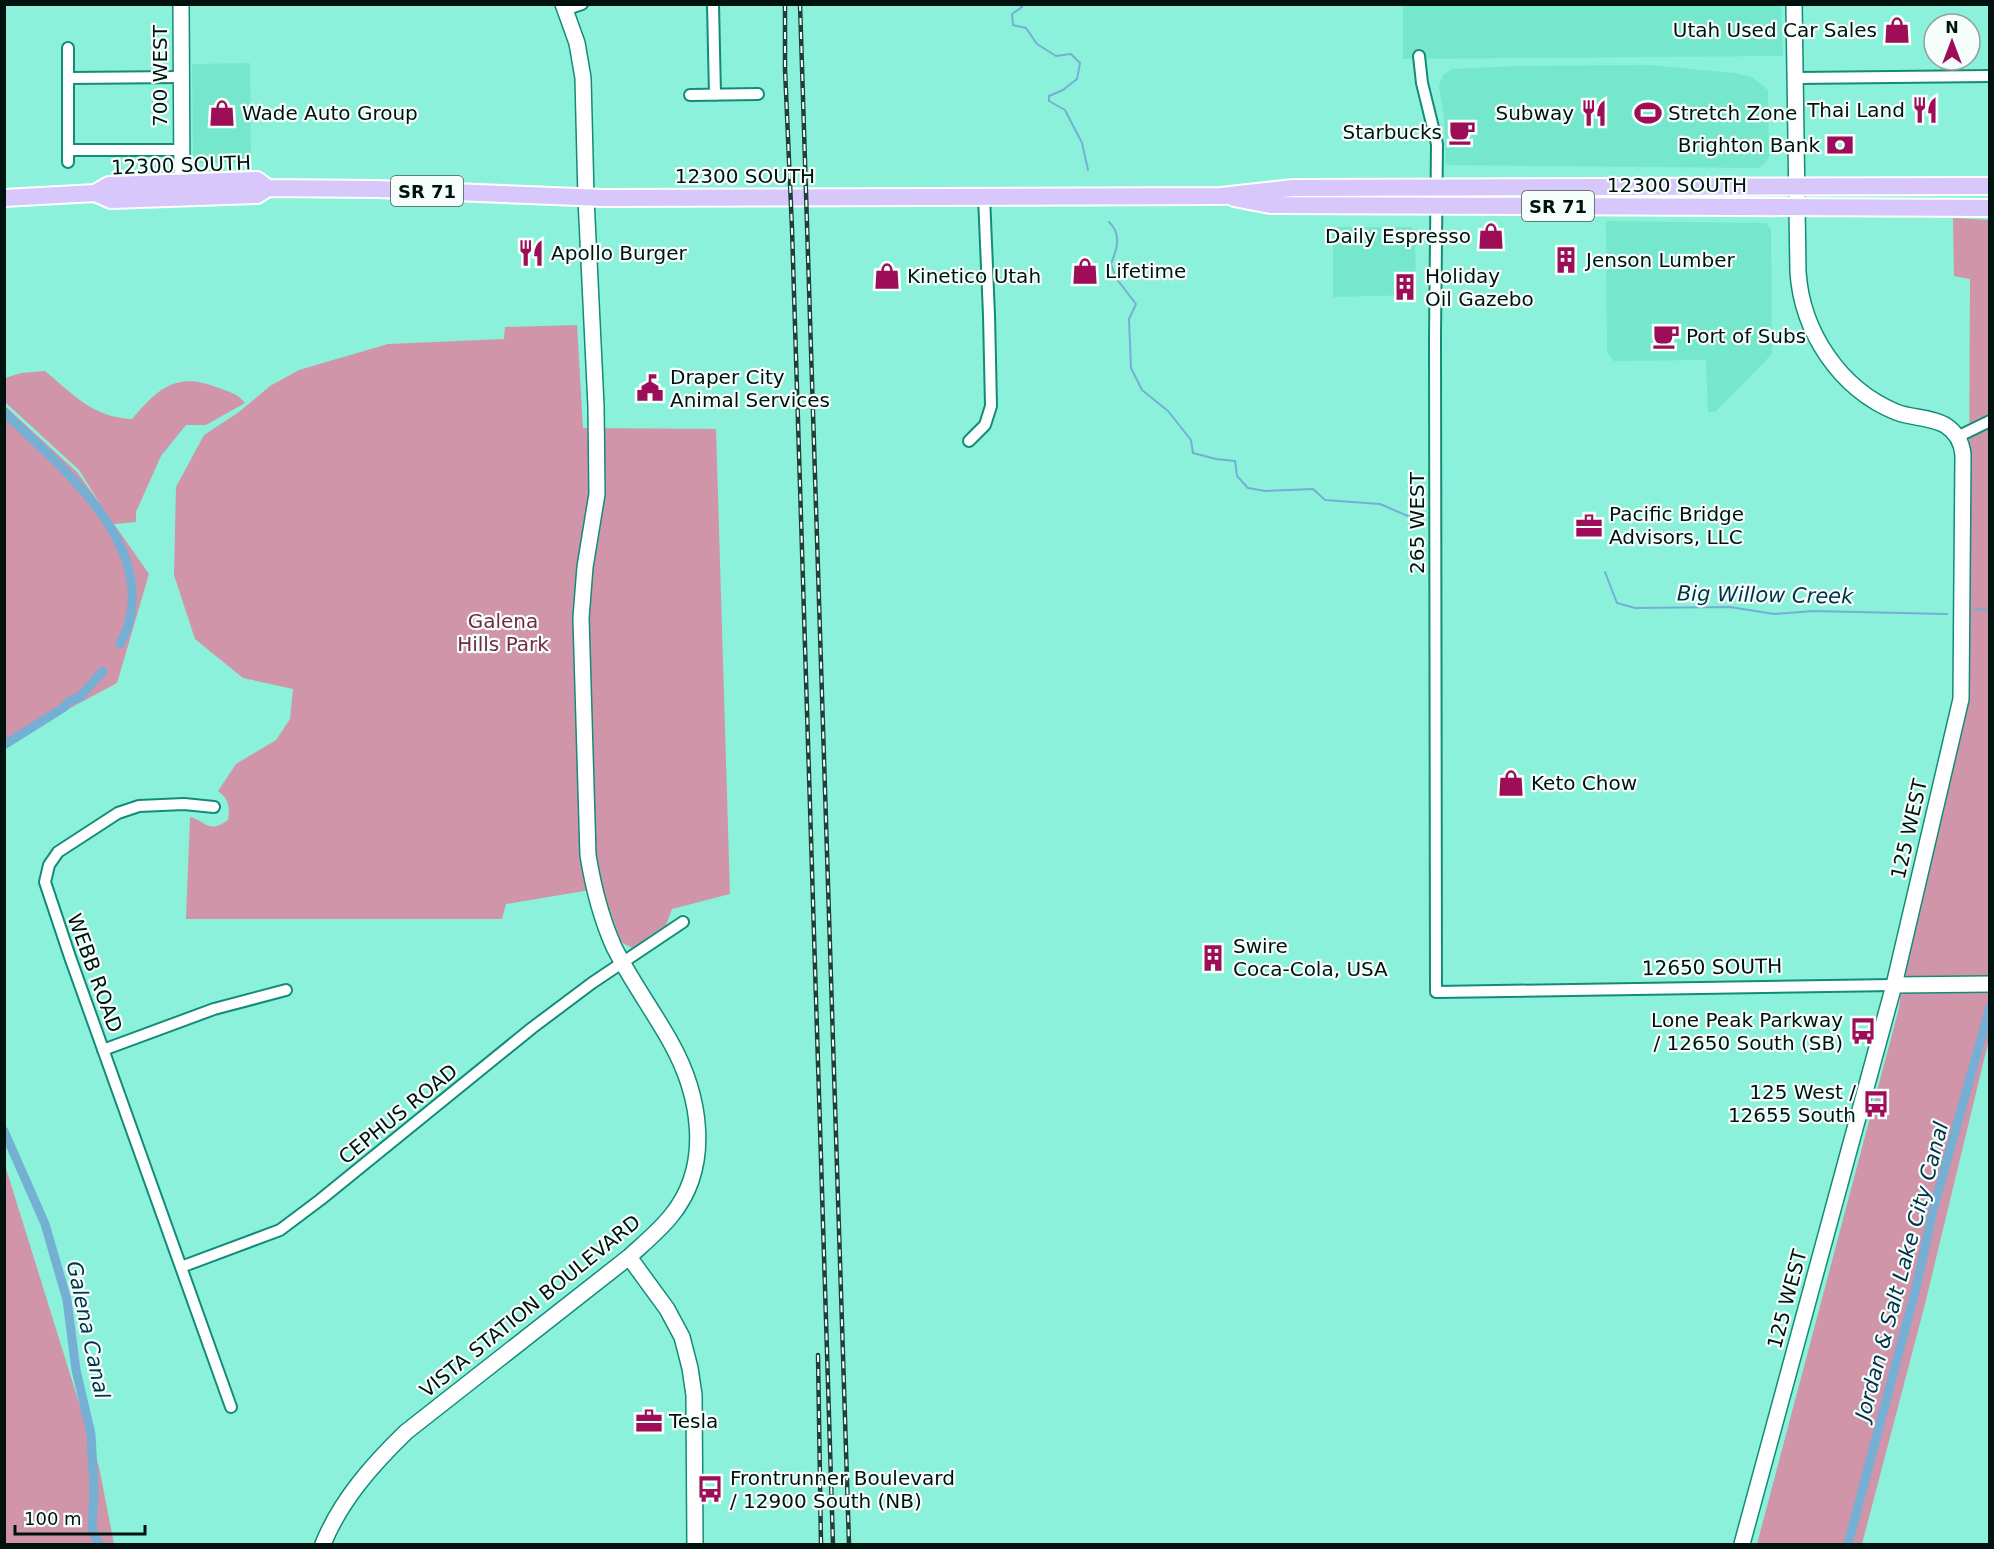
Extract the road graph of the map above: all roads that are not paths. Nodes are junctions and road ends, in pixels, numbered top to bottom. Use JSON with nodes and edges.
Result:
{"nodes":[{"id":1,"x":181,"y":4,"type":"edge"},
{"id":2,"x":582,"y":4,"type":"edge"},
{"id":3,"x":713,"y":4,"type":"edge"},
{"id":4,"x":1794,"y":4,"type":"edge"},
{"id":5,"x":564,"y":8,"type":"edge"},
{"id":6,"x":68,"y":48,"type":"dead end"},
{"id":7,"x":1419,"y":56,"type":"dead end"},
{"id":8,"x":1989,"y":76,"type":"edge"},
{"id":9,"x":181,"y":77,"type":"junction"},
{"id":10,"x":69,"y":78,"type":"junction"},
{"id":11,"x":1796,"y":78,"type":"junction"},
{"id":12,"x":690,"y":94,"type":"dead end"},
{"id":13,"x":715,"y":94,"type":"junction"},
{"id":14,"x":759,"y":94,"type":"dead end"},
{"id":15,"x":69,"y":150,"type":"junction"},
{"id":16,"x":181,"y":150,"type":"junction"},
{"id":17,"x":68,"y":162,"type":"dead end"},
{"id":18,"x":182,"y":183,"type":"junction"},
{"id":19,"x":1798,"y":186,"type":"junction"},
{"id":20,"x":1989,"y":186,"type":"edge"},
{"id":21,"x":268,"y":188,"type":"junction"},
{"id":22,"x":1437,"y":188,"type":"junction"},
{"id":23,"x":95,"y":193,"type":"junction"},
{"id":24,"x":984,"y":196,"type":"junction"},
{"id":25,"x":1221,"y":196,"type":"junction"},
{"id":26,"x":4,"y":198,"type":"edge"},
{"id":27,"x":586,"y":198,"type":"junction"},
{"id":28,"x":1437,"y":206,"type":"junction"},
{"id":29,"x":1798,"y":207,"type":"junction"},
{"id":30,"x":1989,"y":208,"type":"edge"},
{"id":31,"x":1989,"y":421,"type":"edge"},
{"id":32,"x":1957,"y":436,"type":"junction"},
{"id":33,"x":969,"y":441,"type":"dead end"},
{"id":34,"x":214,"y":807,"type":"dead end"},
{"id":35,"x":683,"y":922,"type":"dead end"},
{"id":36,"x":624,"y":963,"type":"junction"},
{"id":37,"x":1989,"y":984,"type":"edge"},
{"id":38,"x":1894,"y":985,"type":"junction"},
{"id":39,"x":285,"y":990,"type":"dead end"},
{"id":40,"x":1436,"y":992,"type":"joint"},
{"id":41,"x":103,"y":1050,"type":"junction"},
{"id":42,"x":629,"y":1257,"type":"junction"},
{"id":43,"x":181,"y":1267,"type":"junction"},
{"id":44,"x":231,"y":1407,"type":"dead end"},
{"id":45,"x":323,"y":1545,"type":"edge"},
{"id":46,"x":695,"y":1545,"type":"edge"},
{"id":47,"x":1742,"y":1545,"type":"edge"}],
"edges":[{"from":1,"to":9,"type":"street","name":"700 WEST"},
{"from":2,"to":5,"type":"street"},
{"from":3,"to":13,"type":"street"},
{"from":4,"to":11,"type":"street"},
{"from":5,"to":27,"type":"street","name":"VISTA STATION BOULEVARD"},
{"from":6,"to":10,"type":"street"},
{"from":7,"to":22,"type":"street","name":"265 WEST"},
{"from":8,"to":11,"type":"street"},
{"from":9,"to":10,"type":"street"},
{"from":9,"to":16,"type":"street","name":"700 WEST"},
{"from":10,"to":15,"type":"street"},
{"from":11,"to":19,"type":"street"},
{"from":12,"to":13,"type":"street"},
{"from":13,"to":14,"type":"street"},
{"from":15,"to":16,"type":"street"},
{"from":15,"to":17,"type":"street"},
{"from":16,"to":18,"type":"street","name":"700 WEST"},
{"from":18,"to":21,"type":"main road","name":"12300 SOUTH","number":"SR 71"},
{"from":18,"to":23,"type":"main road","name":"12300 SOUTH","number":"SR 71"},
{"from":19,"to":20,"type":"main road","name":"12300 SOUTH","number":"SR 71"},
{"from":19,"to":22,"type":"main road","name":"12300 SOUTH","number":"SR 71"},
{"from":19,"to":29,"type":"street"},
{"from":21,"to":23,"type":"main road","name":"12300 SOUTH","number":"SR 71"},
{"from":21,"to":27,"type":"main road","name":"12300 SOUTH","number":"SR 71"},
{"from":22,"to":25,"type":"main road","name":"12300 SOUTH","number":"SR 71"},
{"from":22,"to":28,"type":"street","name":"265 WEST"},
{"from":23,"to":26,"type":"main road","name":"12300 SOUTH","number":"SR 71"},
{"from":24,"to":25,"type":"main road","name":"12300 SOUTH","number":"SR 71"},
{"from":24,"to":27,"type":"main road","name":"12300 SOUTH","number":"SR 71"},
{"from":24,"to":33,"type":"street"},
{"from":25,"to":28,"type":"main road","name":"12300 SOUTH","number":"SR 71"},
{"from":27,"to":36,"type":"street","name":"VISTA STATION BOULEVARD"},
{"from":28,"to":29,"type":"main road","name":"12300 SOUTH","number":"SR 71"},
{"from":28,"to":40,"type":"street","name":"265 WEST"},
{"from":29,"to":30,"type":"main road","name":"12300 SOUTH","number":"SR 71"},
{"from":29,"to":32,"type":"street"},
{"from":31,"to":32,"type":"street"},
{"from":32,"to":38,"type":"street","name":"125 WEST"},
{"from":34,"to":41,"type":"street","name":"WEBB ROAD"},
{"from":35,"to":36,"type":"street","name":"CEPHUS ROAD"},
{"from":36,"to":42,"type":"street","name":"VISTA STATION BOULEVARD"},
{"from":36,"to":43,"type":"street","name":"CEPHUS ROAD"},
{"from":37,"to":38,"type":"street","name":"12650 SOUTH"},
{"from":38,"to":40,"type":"street","name":"12650 SOUTH"},
{"from":38,"to":47,"type":"street","name":"125 WEST"},
{"from":39,"to":41,"type":"street"},
{"from":41,"to":43,"type":"street","name":"WEBB ROAD"},
{"from":42,"to":45,"type":"street","name":"VISTA STATION BOULEVARD"},
{"from":42,"to":46,"type":"street"},
{"from":43,"to":44,"type":"street","name":"WEBB ROAD"}]}
